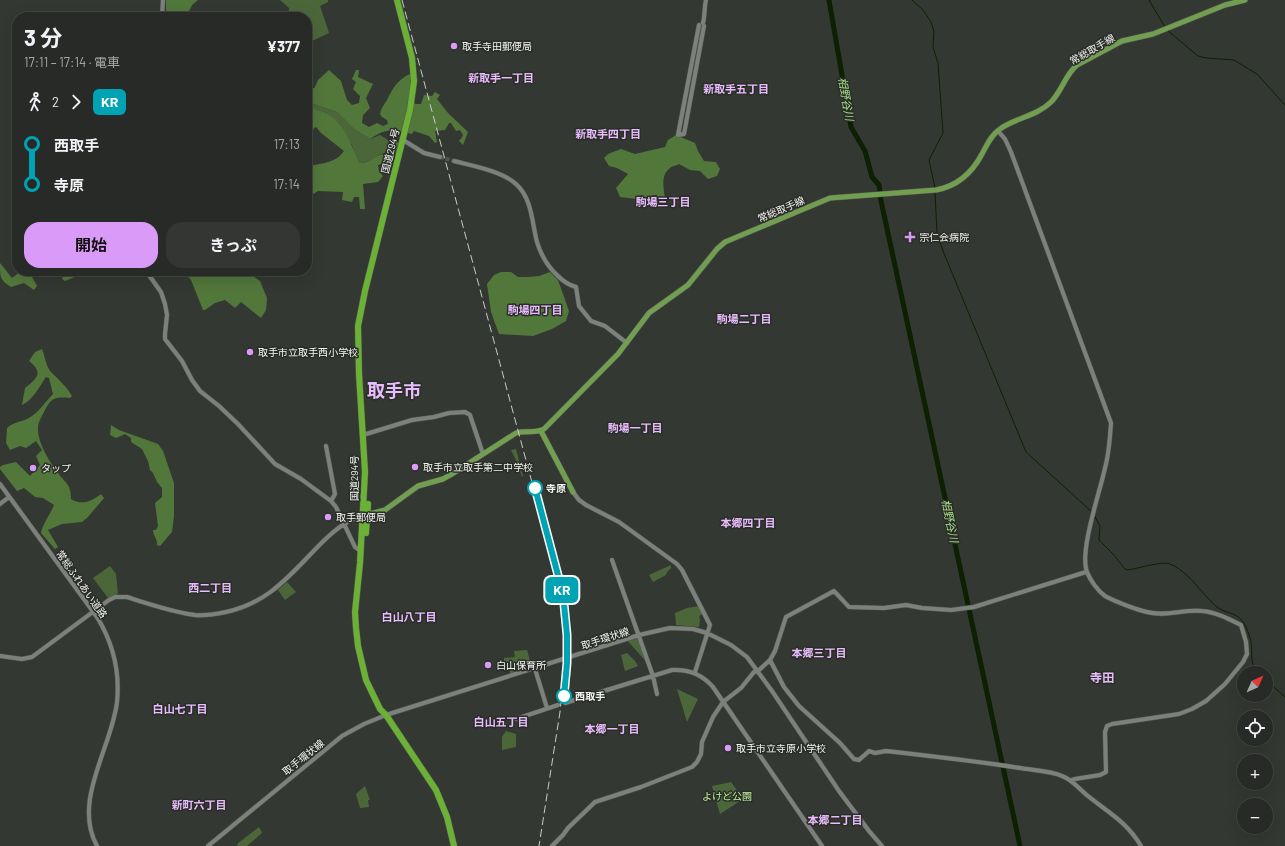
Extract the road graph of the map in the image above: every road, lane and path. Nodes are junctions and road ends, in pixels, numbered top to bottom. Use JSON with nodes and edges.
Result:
{"nodes":[{"id":1,"x":164,"y":0,"type":"edge"},
{"id":2,"x":397,"y":0,"type":"edge"},
{"id":3,"x":706,"y":0,"type":"edge"},
{"id":4,"x":1245,"y":0,"type":"edge"},
{"id":5,"x":163,"y":12,"type":"edge"},
{"id":6,"x":702,"y":25,"type":"junction"},
{"id":7,"x":998,"y":131,"type":"junction"},
{"id":8,"x":403,"y":140,"type":"junction"},
{"id":9,"x":440,"y":157,"type":"tunnel mouth"},
{"id":10,"x":454,"y":161,"type":"tunnel mouth"},
{"id":11,"x":150,"y":276,"type":"edge"},
{"id":12,"x":627,"y":344,"type":"junction"},
{"id":13,"x":541,"y":431,"type":"junction"},
{"id":14,"x":365,"y":434,"type":"junction"},
{"id":15,"x":326,"y":446,"type":"dead end"},
{"id":16,"x":483,"y":454,"type":"junction"},
{"id":17,"x":0,"y":484,"type":"edge"},
{"id":18,"x":573,"y":492,"type":"joint"},
{"id":19,"x":9,"y":497,"type":"junction"},
{"id":20,"x":331,"y":501,"type":"junction"},
{"id":21,"x":0,"y":504,"type":"edge"},
{"id":22,"x":365,"y":515,"type":"junction"},
{"id":23,"x":344,"y":523,"type":"junction"},
{"id":24,"x":361,"y":551,"type":"junction"},
{"id":25,"x":612,"y":560,"type":"dead end"},
{"id":26,"x":1086,"y":572,"type":"junction"},
{"id":27,"x":93,"y":612,"type":"junction"},
{"id":28,"x":707,"y":633,"type":"junction"},
{"id":29,"x":639,"y":635,"type":"junction"},
{"id":30,"x":0,"y":656,"type":"edge"},
{"id":31,"x":770,"y":660,"type":"junction"},
{"id":32,"x":535,"y":669,"type":"junction"},
{"id":33,"x":758,"y":671,"type":"junction"},
{"id":34,"x":695,"y":672,"type":"junction"},
{"id":35,"x":653,"y":676,"type":"junction"},
{"id":36,"x":657,"y":694,"type":"dead end"},
{"id":37,"x":723,"y":702,"type":"junction"},
{"id":38,"x":565,"y":703,"type":"dead end"},
{"id":39,"x":558,"y":705,"type":"dead end"},
{"id":40,"x":547,"y":708,"type":"junction"},
{"id":41,"x":386,"y":715,"type":"junction"},
{"id":42,"x":516,"y":719,"type":"dead end"},
{"id":43,"x":1072,"y":780,"type":"junction"},
{"id":44,"x":97,"y":846,"type":"edge"},
{"id":45,"x":208,"y":846,"type":"edge"},
{"id":46,"x":454,"y":846,"type":"edge"},
{"id":47,"x":552,"y":846,"type":"edge"},
{"id":48,"x":822,"y":846,"type":"edge"},
{"id":49,"x":882,"y":846,"type":"edge"},
{"id":50,"x":1141,"y":846,"type":"edge"}],
"edges":[{"from":1,"to":5,"type":"street"},
{"from":2,"to":8,"type":"highway","name":"国道294号"},
{"from":3,"to":6,"type":"street"},
{"from":4,"to":7,"type":"main road","name":"常総取手線"},
{"from":6,"to":6,"type":"street"},
{"from":7,"to":12,"type":"main road","name":"常総取手線"},
{"from":7,"to":26,"type":"street"},
{"from":8,"to":9,"type":"street"},
{"from":8,"to":14,"type":"highway","name":"国道294号"},
{"from":10,"to":12,"type":"street"},
{"from":11,"to":20,"type":"street"},
{"from":12,"to":13,"type":"main road","name":"常総取手線"},
{"from":13,"to":16,"type":"main road"},
{"from":13,"to":18,"type":"main road"},
{"from":14,"to":16,"type":"street"},
{"from":14,"to":22,"type":"highway","name":"国道294号"},
{"from":15,"to":20,"type":"street"},
{"from":16,"to":22,"type":"main road"},
{"from":17,"to":19,"type":"street","name":"常総ふれあい道路"},
{"from":18,"to":28,"type":"street"},
{"from":19,"to":21,"type":"street"},
{"from":19,"to":27,"type":"street","name":"常総ふれあい道路"},
{"from":20,"to":23,"type":"street"},
{"from":22,"to":23,"type":"street"},
{"from":22,"to":24,"type":"highway","name":"国道294号"},
{"from":22,"to":41,"type":"highway","name":"国道294号"},
{"from":23,"to":24,"type":"street"},
{"from":23,"to":27,"type":"street"},
{"from":24,"to":41,"type":"highway","name":"国道294号"},
{"from":25,"to":29,"type":"street"},
{"from":26,"to":31,"type":"street"},
{"from":26,"to":43,"type":"street"},
{"from":27,"to":30,"type":"street"},
{"from":27,"to":44,"type":"street","name":"常総ふれあい道路"},
{"from":28,"to":29,"type":"street","name":"取手環状線"},
{"from":28,"to":33,"type":"street","name":"取手環状線"},
{"from":28,"to":34,"type":"street"},
{"from":29,"to":32,"type":"street","name":"取手環状線"},
{"from":29,"to":35,"type":"street"},
{"from":31,"to":33,"type":"street"},
{"from":31,"to":43,"type":"street"},
{"from":32,"to":40,"type":"street"},
{"from":32,"to":41,"type":"street","name":"取手環状線"},
{"from":33,"to":37,"type":"street"},
{"from":33,"to":49,"type":"street","name":"取手環状線"},
{"from":34,"to":35,"type":"street"},
{"from":34,"to":37,"type":"street"},
{"from":35,"to":36,"type":"street"},
{"from":35,"to":38,"type":"street"},
{"from":37,"to":47,"type":"street"},
{"from":37,"to":48,"type":"street"},
{"from":39,"to":40,"type":"street"},
{"from":40,"to":42,"type":"street"},
{"from":41,"to":45,"type":"street","name":"取手環状線"},
{"from":41,"to":46,"type":"highway","name":"国道294号"},
{"from":43,"to":50,"type":"street"}]}
